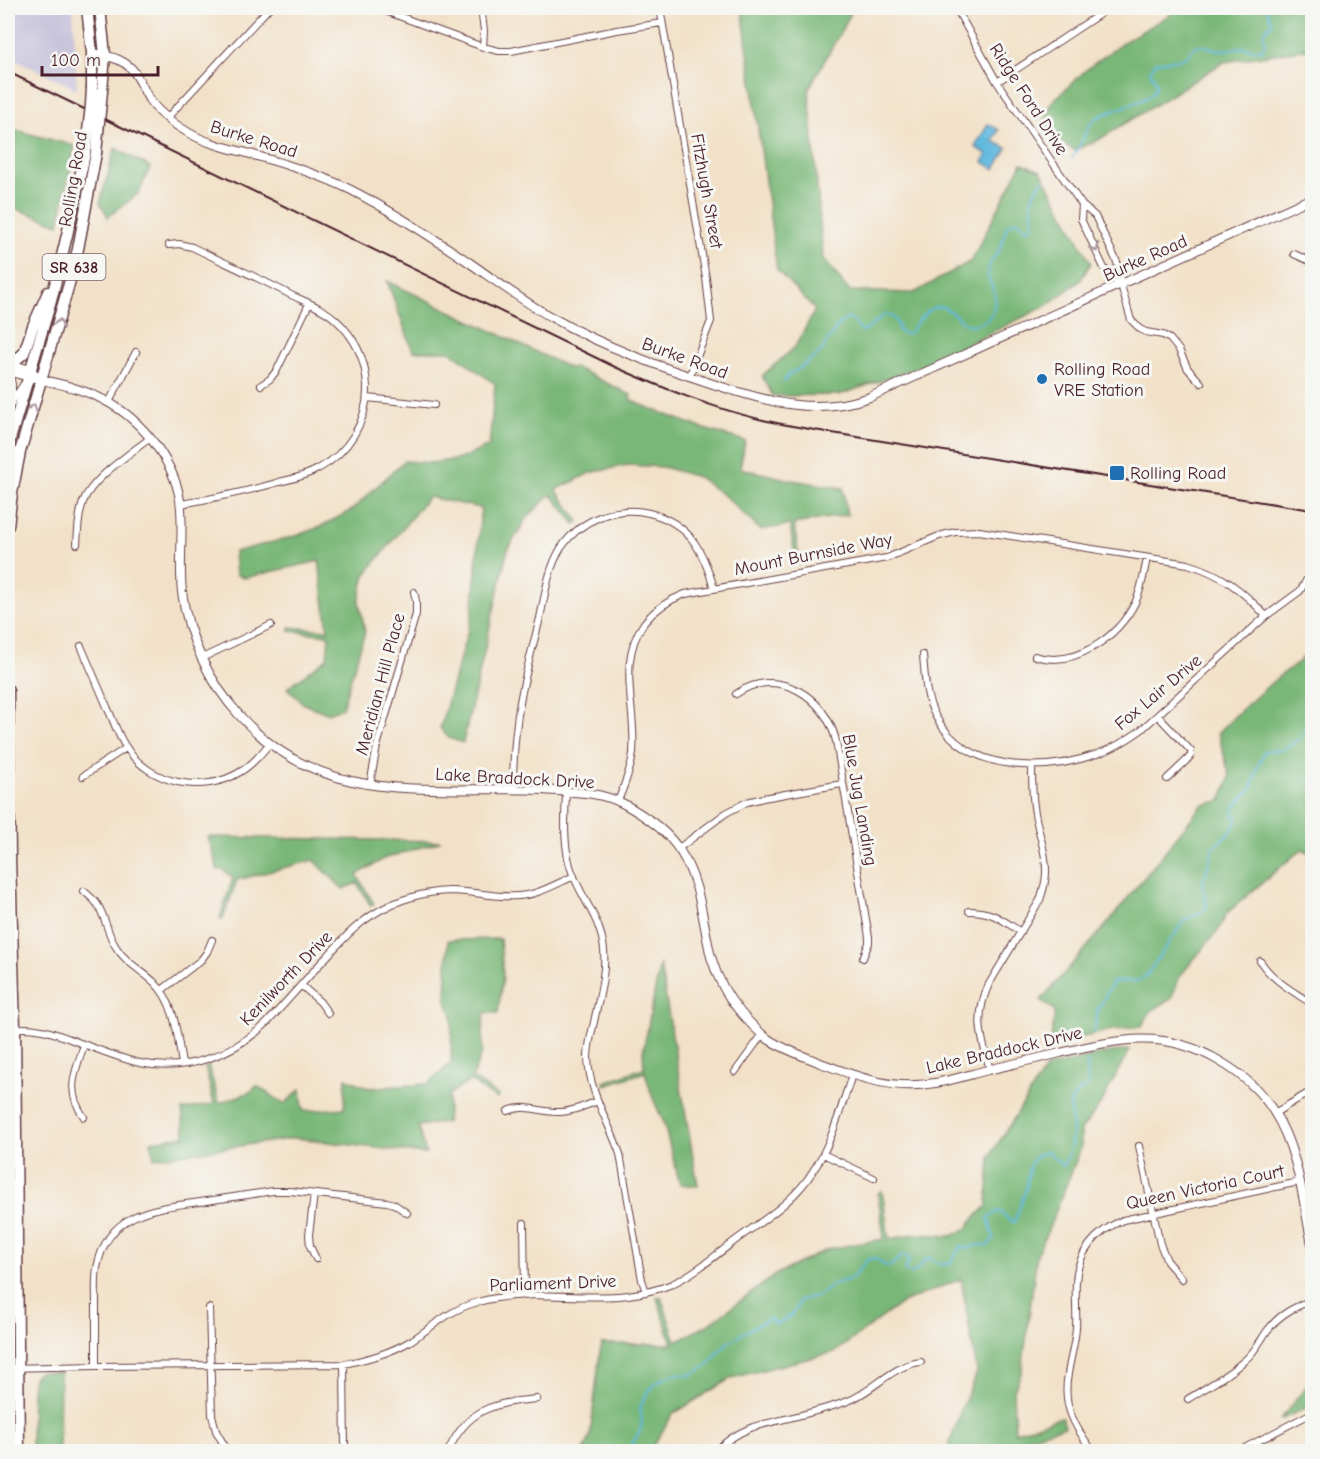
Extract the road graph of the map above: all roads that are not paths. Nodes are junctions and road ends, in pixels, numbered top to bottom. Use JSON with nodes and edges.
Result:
{"nodes":[{"id":1,"x":87,"y":8,"type":"edge"},
{"id":2,"x":100,"y":8,"type":"edge"},
{"id":3,"x":269,"y":8,"type":"edge"},
{"id":4,"x":377,"y":8,"type":"edge"},
{"id":5,"x":481,"y":8,"type":"edge"},
{"id":6,"x":660,"y":8,"type":"edge"},
{"id":7,"x":956,"y":8,"type":"edge"},
{"id":8,"x":1109,"y":8,"type":"edge"},
{"id":9,"x":663,"y":23,"type":"junction"},
{"id":10,"x":483,"y":47,"type":"junction"},
{"id":11,"x":92,"y":54,"type":"junction"},
{"id":12,"x":105,"y":55,"type":"junction"},
{"id":13,"x":997,"y":82,"type":"junction"},
{"id":14,"x":97,"y":89,"type":"junction"},
{"id":15,"x":167,"y":118,"type":"junction"},
{"id":16,"x":91,"y":151,"type":"junction"},
{"id":17,"x":1312,"y":198,"type":"edge"},
{"id":18,"x":1082,"y":206,"type":"junction"},
{"id":19,"x":169,"y":245,"type":"dead end"},
{"id":20,"x":1294,"y":254,"type":"dead end"},
{"id":21,"x":62,"y":258,"type":"junction"},
{"id":22,"x":1312,"y":262,"type":"edge"},
{"id":23,"x":1121,"y":285,"type":"junction"},
{"id":24,"x":309,"y":304,"type":"junction"},
{"id":25,"x":136,"y":352,"type":"dead end"},
{"id":26,"x":8,"y":363,"type":"edge"},
{"id":27,"x":8,"y":371,"type":"edge"},
{"id":28,"x":29,"y":374,"type":"junction"},
{"id":29,"x":8,"y":376,"type":"edge"},
{"id":30,"x":689,"y":376,"type":"junction"},
{"id":31,"x":42,"y":379,"type":"junction"},
{"id":32,"x":1201,"y":383,"type":"dead end"},
{"id":33,"x":261,"y":385,"type":"dead end"},
{"id":34,"x":367,"y":398,"type":"junction"},
{"id":35,"x":109,"y":402,"type":"junction"},
{"id":36,"x":10,"y":403,"type":"junction"},
{"id":37,"x":434,"y":405,"type":"dead end"},
{"id":38,"x":8,"y":412,"type":"edge"},
{"id":39,"x":150,"y":438,"type":"junction"},
{"id":40,"x":8,"y":446,"type":"edge"},
{"id":41,"x":181,"y":504,"type":"junction"},
{"id":42,"x":8,"y":526,"type":"edge"},
{"id":43,"x":77,"y":544,"type":"dead end"},
{"id":44,"x":1147,"y":558,"type":"junction"},
{"id":45,"x":1307,"y":579,"type":"dead end"},
{"id":46,"x":714,"y":588,"type":"junction"},
{"id":47,"x":414,"y":591,"type":"dead end"},
{"id":48,"x":1266,"y":616,"type":"junction"},
{"id":49,"x":271,"y":625,"type":"dead end"},
{"id":50,"x":81,"y":646,"type":"dead end"},
{"id":51,"x":922,"y":655,"type":"dead end"},
{"id":52,"x":1035,"y":656,"type":"dead end"},
{"id":53,"x":202,"y":658,"type":"junction"},
{"id":54,"x":8,"y":690,"type":"edge"},
{"id":55,"x":736,"y":694,"type":"dead end"},
{"id":56,"x":1158,"y":716,"type":"junction"},
{"id":57,"x":270,"y":743,"type":"junction"},
{"id":58,"x":126,"y":748,"type":"junction"},
{"id":59,"x":1032,"y":766,"type":"junction"},
{"id":60,"x":83,"y":776,"type":"dead end"},
{"id":61,"x":1167,"y":779,"type":"dead end"},
{"id":62,"x":842,"y":784,"type":"junction"},
{"id":63,"x":370,"y":785,"type":"junction"},
{"id":64,"x":513,"y":789,"type":"junction"},
{"id":65,"x":566,"y":792,"type":"junction"},
{"id":66,"x":618,"y":801,"type":"junction"},
{"id":67,"x":679,"y":848,"type":"junction"},
{"id":68,"x":574,"y":876,"type":"junction"},
{"id":69,"x":84,"y":891,"type":"dead end"},
{"id":70,"x":969,"y":911,"type":"dead end"},
{"id":71,"x":1021,"y":932,"type":"junction"},
{"id":72,"x":212,"y":940,"type":"dead end"},
{"id":73,"x":863,"y":958,"type":"dead end"},
{"id":74,"x":1260,"y":961,"type":"dead end"},
{"id":75,"x":301,"y":985,"type":"junction"},
{"id":76,"x":162,"y":990,"type":"junction"},
{"id":77,"x":1312,"y":1004,"type":"edge"},
{"id":78,"x":328,"y":1013,"type":"dead end"},
{"id":79,"x":10,"y":1028,"type":"edge"},
{"id":80,"x":762,"y":1035,"type":"junction"},
{"id":81,"x":84,"y":1045,"type":"junction"},
{"id":82,"x":182,"y":1064,"type":"junction"},
{"id":83,"x":990,"y":1070,"type":"junction"},
{"id":84,"x":735,"y":1072,"type":"dead end"},
{"id":85,"x":852,"y":1075,"type":"junction"},
{"id":86,"x":1312,"y":1091,"type":"edge"},
{"id":87,"x":598,"y":1101,"type":"junction"},
{"id":88,"x":508,"y":1111,"type":"dead end"},
{"id":89,"x":1275,"y":1113,"type":"junction"},
{"id":90,"x":84,"y":1117,"type":"dead end"},
{"id":91,"x":1139,"y":1146,"type":"dead end"},
{"id":92,"x":823,"y":1154,"type":"junction"},
{"id":93,"x":874,"y":1178,"type":"dead end"},
{"id":94,"x":1299,"y":1182,"type":"junction"},
{"id":95,"x":314,"y":1194,"type":"junction"},
{"id":96,"x":407,"y":1213,"type":"dead end"},
{"id":97,"x":1153,"y":1213,"type":"junction"},
{"id":98,"x":524,"y":1222,"type":"dead end"},
{"id":99,"x":1312,"y":1244,"type":"edge"},
{"id":100,"x":316,"y":1259,"type":"dead end"},
{"id":101,"x":1182,"y":1279,"type":"dead end"},
{"id":102,"x":646,"y":1292,"type":"junction"},
{"id":103,"x":525,"y":1296,"type":"junction"},
{"id":104,"x":1312,"y":1300,"type":"edge"},
{"id":105,"x":209,"y":1308,"type":"dead end"},
{"id":106,"x":921,"y":1362,"type":"dead end"},
{"id":107,"x":344,"y":1364,"type":"junction"},
{"id":108,"x":96,"y":1365,"type":"junction"},
{"id":109,"x":210,"y":1365,"type":"junction"},
{"id":110,"x":11,"y":1366,"type":"edge"},
{"id":111,"x":537,"y":1399,"type":"dead end"},
{"id":112,"x":1188,"y":1399,"type":"dead end"},
{"id":113,"x":1312,"y":1413,"type":"edge"},
{"id":114,"x":1092,"y":1450,"type":"edge"},
{"id":115,"x":18,"y":1452,"type":"edge"},
{"id":116,"x":228,"y":1452,"type":"edge"},
{"id":117,"x":345,"y":1452,"type":"edge"},
{"id":118,"x":448,"y":1452,"type":"edge"},
{"id":119,"x":715,"y":1452,"type":"edge"},
{"id":120,"x":1237,"y":1452,"type":"edge"}],
"edges":[{"from":1,"to":11,"type":"main road","name":"Rolling Road","number":"SR 638"},
{"from":2,"to":12,"type":"main road","name":"Rolling Road","number":"SR 638"},
{"from":3,"to":15,"type":"street"},
{"from":4,"to":10,"type":"street"},
{"from":5,"to":10,"type":"street"},
{"from":6,"to":9,"type":"street","name":"Fitzhugh Street"},
{"from":7,"to":13,"type":"street","name":"Ridge Ford Drive"},
{"from":8,"to":13,"type":"street"},
{"from":9,"to":10,"type":"street"},
{"from":9,"to":30,"type":"street","name":"Fitzhugh Street"},
{"from":11,"to":12,"type":"street","name":"Burke Road"},
{"from":11,"to":14,"type":"main road","name":"Rolling Road","number":"SR 638"},
{"from":12,"to":14,"type":"main road","name":"Rolling Road","number":"SR 638"},
{"from":12,"to":15,"type":"street","name":"Burke Road"},
{"from":13,"to":18,"type":"street","name":"Ridge Ford Drive"},
{"from":14,"to":16,"type":"main road","name":"Rolling Road","number":"SR 638","bridge":true},
{"from":15,"to":30,"type":"street","name":"Burke Road"},
{"from":16,"to":21,"type":"main road","name":"Rolling Road","number":"SR 638"},
{"from":31,"to":16,"type":"main road","name":"Rolling Road","number":"SR 638","one_way":true},
{"from":17,"to":23,"type":"street","name":"Burke Road"},
{"from":18,"to":23,"type":"street","name":"Ridge Ford Drive"},
{"from":18,"to":23,"type":"street","name":"Ridge Ford Drive","one_way":true},
{"from":19,"to":24,"type":"street"},
{"from":20,"to":22,"type":"street"},
{"from":21,"to":26,"type":"main road"},
{"from":21,"to":28,"type":"main road","name":"Rolling Road","number":"SR 638"},
{"from":23,"to":30,"type":"street","name":"Burke Road"},
{"from":23,"to":32,"type":"street"},
{"from":24,"to":33,"type":"street"},
{"from":24,"to":34,"type":"street"},
{"from":25,"to":35,"type":"street"},
{"from":26,"to":28,"type":"street"},
{"from":27,"to":28,"type":"street"},
{"from":28,"to":31,"type":"street","name":"Lake Braddock Drive"},
{"from":28,"to":36,"type":"street","name":"Rolling Road"},
{"from":28,"to":40,"type":"main road","name":"Rolling Road","number":"SR 638"},
{"from":29,"to":36,"type":"street"},
{"from":31,"to":35,"type":"street","name":"Lake Braddock Drive"},
{"from":42,"to":31,"type":"main road","name":"Rolling Road","number":"SR 638","one_way":true},
{"from":34,"to":37,"type":"street"},
{"from":34,"to":41,"type":"street"},
{"from":35,"to":39,"type":"street","name":"Lake Braddock Drive"},
{"from":36,"to":38,"type":"street","name":"Rolling Road"},
{"from":39,"to":41,"type":"street","name":"Lake Braddock Drive"},
{"from":39,"to":43,"type":"street"},
{"from":41,"to":53,"type":"street","name":"Lake Braddock Drive"},
{"from":44,"to":46,"type":"street","name":"Mount Burnside Way"},
{"from":44,"to":48,"type":"street","name":"Mount Burnside Way"},
{"from":44,"to":52,"type":"street"},
{"from":45,"to":48,"type":"street","name":"Fox Lair Drive"},
{"from":46,"to":64,"type":"street"},
{"from":46,"to":66,"type":"street","name":"Mount Burnside Way"},
{"from":47,"to":63,"type":"street","name":"Meridian Hill Place"},
{"from":48,"to":56,"type":"street","name":"Fox Lair Drive"},
{"from":49,"to":53,"type":"street"},
{"from":50,"to":58,"type":"street"},
{"from":51,"to":59,"type":"street","name":"Fox Lair Drive"},
{"from":53,"to":57,"type":"street","name":"Lake Braddock Drive"},
{"from":54,"to":79,"type":"main road"},
{"from":55,"to":62,"type":"street","name":"Blue Jug Landing"},
{"from":56,"to":59,"type":"street","name":"Fox Lair Drive"},
{"from":56,"to":61,"type":"street"},
{"from":57,"to":58,"type":"street"},
{"from":57,"to":63,"type":"street","name":"Lake Braddock Drive"},
{"from":58,"to":60,"type":"street"},
{"from":59,"to":71,"type":"street"},
{"from":62,"to":67,"type":"street"},
{"from":62,"to":73,"type":"street","name":"Blue Jug Landing"},
{"from":63,"to":64,"type":"street","name":"Lake Braddock Drive"},
{"from":64,"to":65,"type":"street","name":"Lake Braddock Drive"},
{"from":65,"to":66,"type":"street","name":"Lake Braddock Drive"},
{"from":65,"to":68,"type":"street"},
{"from":66,"to":67,"type":"street","name":"Lake Braddock Drive"},
{"from":67,"to":80,"type":"street","name":"Lake Braddock Drive"},
{"from":68,"to":75,"type":"street","name":"Kenilworth Drive"},
{"from":68,"to":87,"type":"street"},
{"from":69,"to":76,"type":"street"},
{"from":70,"to":71,"type":"street"},
{"from":71,"to":83,"type":"street"},
{"from":72,"to":76,"type":"street"},
{"from":74,"to":77,"type":"street"},
{"from":75,"to":78,"type":"street"},
{"from":75,"to":82,"type":"street","name":"Kenilworth Drive"},
{"from":76,"to":82,"type":"street"},
{"from":79,"to":81,"type":"street","name":"Kenilworth Drive"},
{"from":79,"to":110,"type":"main road"},
{"from":80,"to":84,"type":"street"},
{"from":80,"to":85,"type":"street","name":"Lake Braddock Drive"},
{"from":81,"to":82,"type":"street","name":"Kenilworth Drive"},
{"from":81,"to":90,"type":"street"},
{"from":83,"to":85,"type":"street","name":"Lake Braddock Drive"},
{"from":83,"to":89,"type":"street","name":"Lake Braddock Drive"},
{"from":85,"to":92,"type":"street","name":"Parliament Drive"},
{"from":86,"to":89,"type":"street"},
{"from":87,"to":88,"type":"street"},
{"from":87,"to":102,"type":"street"},
{"from":89,"to":94,"type":"street","name":"Lake Braddock Drive"},
{"from":91,"to":97,"type":"street"},
{"from":92,"to":93,"type":"street"},
{"from":92,"to":102,"type":"street","name":"Parliament Drive"},
{"from":94,"to":97,"type":"street","name":"Queen Victoria Court"},
{"from":94,"to":99,"type":"street","name":"Lake Braddock Drive"},
{"from":95,"to":96,"type":"street"},
{"from":95,"to":100,"type":"street"},
{"from":95,"to":108,"type":"street"},
{"from":97,"to":101,"type":"street"},
{"from":97,"to":114,"type":"street","name":"Queen Victoria Court"},
{"from":98,"to":103,"type":"street"},
{"from":102,"to":103,"type":"street","name":"Parliament Drive"},
{"from":103,"to":107,"type":"street","name":"Parliament Drive"},
{"from":104,"to":112,"type":"street"},
{"from":105,"to":109,"type":"street"},
{"from":106,"to":119,"type":"street"},
{"from":107,"to":109,"type":"street","name":"Parliament Drive"},
{"from":107,"to":117,"type":"street"},
{"from":108,"to":109,"type":"street","name":"Parliament Drive"},
{"from":108,"to":110,"type":"street","name":"Parliament Drive"},
{"from":109,"to":116,"type":"street"},
{"from":110,"to":115,"type":"main road"},
{"from":111,"to":118,"type":"street"},
{"from":113,"to":120,"type":"street"}]}
